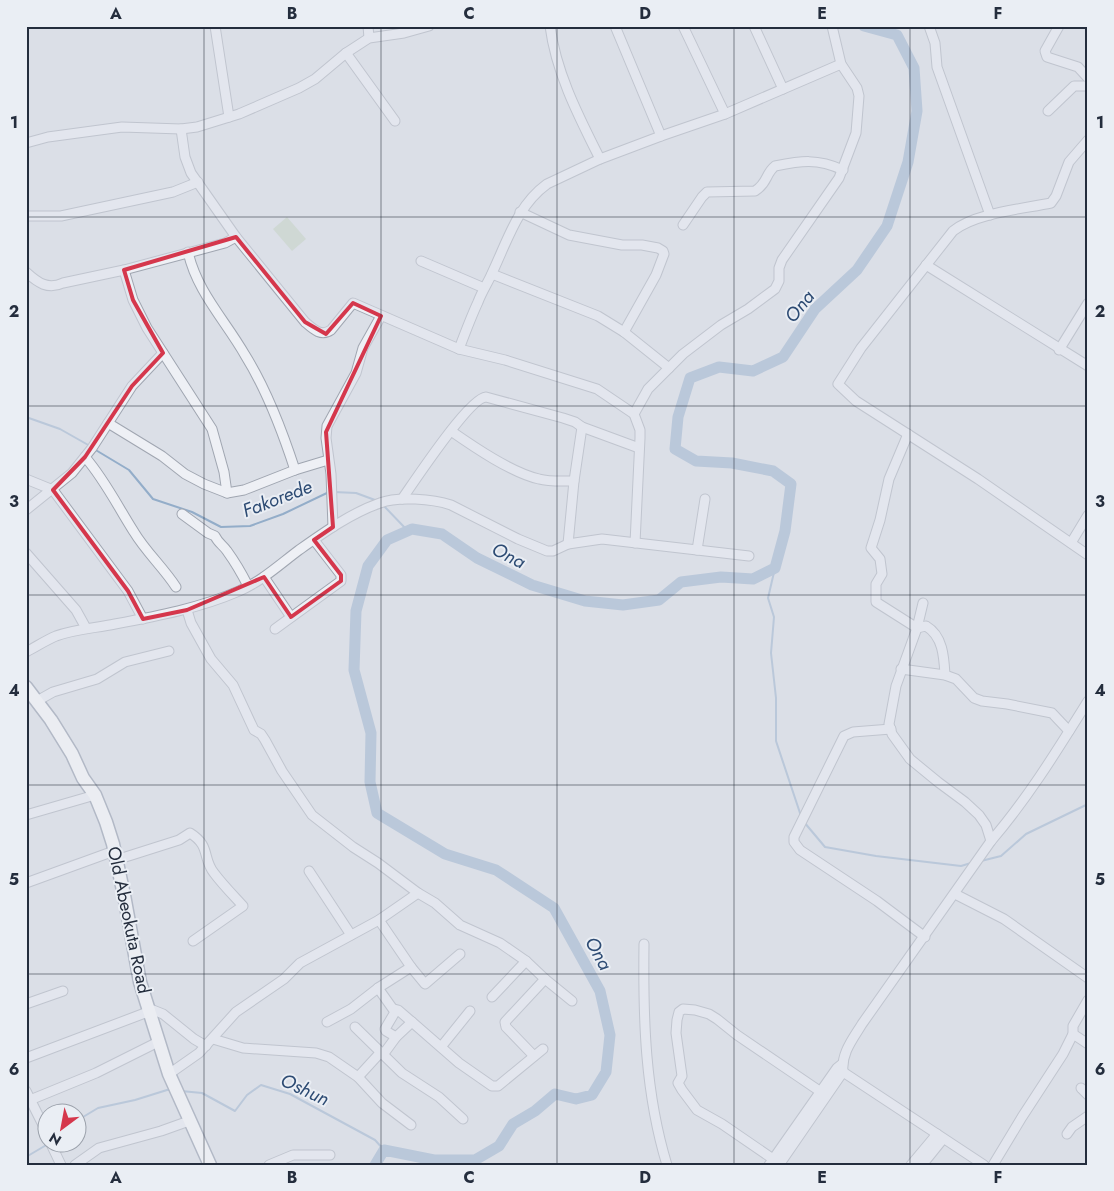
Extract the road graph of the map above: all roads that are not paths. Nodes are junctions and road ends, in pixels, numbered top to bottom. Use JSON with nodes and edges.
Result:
{"nodes":[{"id":1,"x":215,"y":26,"type":"edge"},
{"id":2,"x":368,"y":26,"type":"edge"},
{"id":3,"x":429,"y":26,"type":"edge"},
{"id":4,"x":550,"y":26,"type":"edge"},
{"id":5,"x":615,"y":26,"type":"edge"},
{"id":6,"x":683,"y":26,"type":"edge"},
{"id":7,"x":754,"y":26,"type":"edge"},
{"id":8,"x":832,"y":26,"type":"edge"},
{"id":9,"x":929,"y":26,"type":"edge"},
{"id":10,"x":1059,"y":26,"type":"edge"},
{"id":11,"x":369,"y":38,"type":"junction"},
{"id":12,"x":346,"y":52,"type":"junction"},
{"id":13,"x":841,"y":64,"type":"junction"},
{"id":14,"x":1088,"y":78,"type":"edge"},
{"id":15,"x":1088,"y":86,"type":"edge"},
{"id":16,"x":783,"y":88,"type":"junction"},
{"id":17,"x":1048,"y":111,"type":"dead end"},
{"id":18,"x":725,"y":114,"type":"junction"},
{"id":19,"x":230,"y":117,"type":"junction"},
{"id":20,"x":395,"y":121,"type":"dead end"},
{"id":21,"x":181,"y":129,"type":"junction"},
{"id":22,"x":661,"y":136,"type":"junction"},
{"id":23,"x":1088,"y":140,"type":"edge"},
{"id":24,"x":26,"y":143,"type":"edge"},
{"id":25,"x":600,"y":159,"type":"junction"},
{"id":26,"x":843,"y":170,"type":"junction"},
{"id":27,"x":198,"y":182,"type":"junction"},
{"id":28,"x":520,"y":212,"type":"junction"},
{"id":29,"x":990,"y":214,"type":"junction"},
{"id":30,"x":26,"y":216,"type":"edge"},
{"id":31,"x":683,"y":225,"type":"dead end"},
{"id":32,"x":236,"y":236,"type":"junction"},
{"id":33,"x":188,"y":252,"type":"junction"},
{"id":34,"x":421,"y":261,"type":"dead end"},
{"id":35,"x":926,"y":265,"type":"junction"},
{"id":36,"x":124,"y":270,"type":"junction"},
{"id":37,"x":26,"y":272,"type":"edge"},
{"id":38,"x":492,"y":274,"type":"junction"},
{"id":39,"x":484,"y":288,"type":"junction"},
{"id":40,"x":1088,"y":302,"type":"edge"},
{"id":41,"x":382,"y":316,"type":"junction"},
{"id":42,"x":624,"y":332,"type":"junction"},
{"id":43,"x":460,"y":349,"type":"junction"},
{"id":44,"x":1059,"y":350,"type":"junction"},
{"id":45,"x":163,"y":353,"type":"junction"},
{"id":46,"x":1088,"y":366,"type":"edge"},
{"id":47,"x":669,"y":368,"type":"junction"},
{"id":48,"x":634,"y":414,"type":"junction"},
{"id":49,"x":108,"y":423,"type":"junction"},
{"id":50,"x":582,"y":427,"type":"junction"},
{"id":51,"x":450,"y":431,"type":"junction"},
{"id":52,"x":908,"y":434,"type":"junction"},
{"id":53,"x":639,"y":448,"type":"junction"},
{"id":54,"x":85,"y":457,"type":"junction"},
{"id":55,"x":328,"y":460,"type":"junction"},
{"id":56,"x":295,"y":470,"type":"junction"},
{"id":57,"x":26,"y":479,"type":"edge"},
{"id":58,"x":574,"y":481,"type":"junction"},
{"id":59,"x":53,"y":490,"type":"junction"},
{"id":60,"x":227,"y":492,"type":"junction"},
{"id":61,"x":402,"y":499,"type":"junction"},
{"id":62,"x":705,"y":499,"type":"dead end"},
{"id":63,"x":26,"y":510,"type":"edge"},
{"id":64,"x":182,"y":514,"type":"dead end"},
{"id":65,"x":1088,"y":515,"type":"edge"},
{"id":66,"x":333,"y":527,"type":"junction"},
{"id":67,"x":314,"y":540,"type":"junction"},
{"id":68,"x":635,"y":543,"type":"junction"},
{"id":69,"x":1071,"y":543,"type":"junction"},
{"id":70,"x":568,"y":544,"type":"junction"},
{"id":71,"x":697,"y":550,"type":"junction"},
{"id":72,"x":26,"y":553,"type":"edge"},
{"id":73,"x":1088,"y":555,"type":"edge"},
{"id":74,"x":749,"y":556,"type":"dead end"},
{"id":75,"x":264,"y":578,"type":"junction"},
{"id":76,"x":248,"y":586,"type":"junction"},
{"id":77,"x":176,"y":587,"type":"dead end"},
{"id":78,"x":923,"y":603,"type":"dead end"},
{"id":79,"x":187,"y":610,"type":"junction"},
{"id":80,"x":291,"y":617,"type":"junction"},
{"id":81,"x":143,"y":618,"type":"junction"},
{"id":82,"x":86,"y":628,"type":"junction"},
{"id":83,"x":917,"y":628,"type":"junction"},
{"id":84,"x":275,"y":630,"type":"dead end"},
{"id":85,"x":169,"y":651,"type":"dead end"},
{"id":86,"x":26,"y":652,"type":"edge"},
{"id":87,"x":901,"y":669,"type":"junction"},
{"id":88,"x":945,"y":675,"type":"junction"},
{"id":89,"x":26,"y":687,"type":"edge"},
{"id":90,"x":37,"y":701,"type":"junction"},
{"id":91,"x":1088,"y":701,"type":"edge"},
{"id":92,"x":891,"y":729,"type":"junction"},
{"id":93,"x":1069,"y":731,"type":"junction"},
{"id":94,"x":95,"y":795,"type":"junction"},
{"id":95,"x":26,"y":816,"type":"edge"},
{"id":96,"x":991,"y":841,"type":"junction"},
{"id":97,"x":115,"y":856,"type":"junction"},
{"id":98,"x":309,"y":871,"type":"dead end"},
{"id":99,"x":26,"y":883,"type":"edge"},
{"id":100,"x":418,"y":893,"type":"junction"},
{"id":101,"x":955,"y":894,"type":"junction"},
{"id":102,"x":379,"y":920,"type":"junction"},
{"id":103,"x":351,"y":935,"type":"junction"},
{"id":104,"x":925,"y":936,"type":"junction"},
{"id":105,"x":193,"y":941,"type":"dead end"},
{"id":106,"x":644,"y":944,"type":"dead end"},
{"id":107,"x":460,"y":954,"type":"dead end"},
{"id":108,"x":526,"y":961,"type":"junction"},
{"id":109,"x":411,"y":967,"type":"junction"},
{"id":110,"x":1088,"y":978,"type":"edge"},
{"id":111,"x":545,"y":979,"type":"junction"},
{"id":112,"x":378,"y":988,"type":"junction"},
{"id":113,"x":63,"y":991,"type":"dead end"},
{"id":114,"x":492,"y":997,"type":"dead end"},
{"id":115,"x":1088,"y":1000,"type":"edge"},
{"id":116,"x":572,"y":1001,"type":"dead end"},
{"id":117,"x":26,"y":1004,"type":"edge"},
{"id":118,"x":394,"y":1009,"type":"junction"},
{"id":119,"x":149,"y":1011,"type":"junction"},
{"id":120,"x":470,"y":1011,"type":"dead end"},
{"id":121,"x":327,"y":1022,"type":"dead end"},
{"id":122,"x":412,"y":1022,"type":"junction"},
{"id":123,"x":355,"y":1027,"type":"dead end"},
{"id":124,"x":1073,"y":1034,"type":"junction"},
{"id":125,"x":396,"y":1037,"type":"junction"},
{"id":126,"x":213,"y":1039,"type":"junction"},
{"id":127,"x":158,"y":1042,"type":"junction"},
{"id":128,"x":1088,"y":1044,"type":"edge"},
{"id":129,"x":206,"y":1046,"type":"junction"},
{"id":130,"x":441,"y":1047,"type":"junction"},
{"id":131,"x":543,"y":1049,"type":"dead end"},
{"id":132,"x":380,"y":1053,"type":"junction"},
{"id":133,"x":534,"y":1056,"type":"junction"},
{"id":134,"x":26,"y":1058,"type":"edge"},
{"id":135,"x":841,"y":1068,"type":"junction"},
{"id":136,"x":169,"y":1074,"type":"junction"},
{"id":137,"x":358,"y":1077,"type":"junction"},
{"id":138,"x":1081,"y":1088,"type":"dead end"},
{"id":139,"x":26,"y":1091,"type":"edge"},
{"id":140,"x":821,"y":1092,"type":"junction"},
{"id":141,"x":1088,"y":1095,"type":"edge"},
{"id":142,"x":30,"y":1100,"type":"junction"},
{"id":143,"x":35,"y":1111,"type":"junction"},
{"id":144,"x":26,"y":1116,"type":"edge"},
{"id":145,"x":1088,"y":1116,"type":"edge"},
{"id":146,"x":38,"y":1117,"type":"edge"},
{"id":147,"x":463,"y":1119,"type":"dead end"},
{"id":148,"x":189,"y":1121,"type":"junction"},
{"id":149,"x":411,"y":1125,"type":"dead end"},
{"id":150,"x":1067,"y":1134,"type":"dead end"},
{"id":151,"x":940,"y":1136,"type":"junction"},
{"id":152,"x":330,"y":1154,"type":"dead end"},
{"id":153,"x":774,"y":1163,"type":"edge"},
{"id":154,"x":75,"y":1165,"type":"edge"},
{"id":155,"x":210,"y":1165,"type":"edge"},
{"id":156,"x":269,"y":1165,"type":"edge"},
{"id":157,"x":667,"y":1165,"type":"edge"},
{"id":158,"x":911,"y":1165,"type":"edge"},
{"id":159,"x":922,"y":1165,"type":"edge"},
{"id":160,"x":984,"y":1165,"type":"edge"},
{"id":161,"x":993,"y":1165,"type":"edge"}],
"edges":[{"from":1,"to":19,"type":"street"},
{"from":2,"to":11,"type":"street"},
{"from":3,"to":11,"type":"street"},
{"from":4,"to":25,"type":"street"},
{"from":5,"to":22,"type":"street"},
{"from":6,"to":18,"type":"street"},
{"from":7,"to":16,"type":"street"},
{"from":8,"to":13,"type":"street"},
{"from":9,"to":29,"type":"street"},
{"from":10,"to":14,"type":"street"},
{"from":11,"to":12,"type":"street"},
{"from":12,"to":19,"type":"street"},
{"from":12,"to":20,"type":"street"},
{"from":13,"to":16,"type":"street"},
{"from":13,"to":26,"type":"street"},
{"from":15,"to":17,"type":"street"},
{"from":16,"to":18,"type":"street"},
{"from":18,"to":22,"type":"street"},
{"from":19,"to":21,"type":"street"},
{"from":21,"to":24,"type":"street"},
{"from":21,"to":27,"type":"street"},
{"from":22,"to":25,"type":"street"},
{"from":23,"to":29,"type":"street"},
{"from":25,"to":28,"type":"street"},
{"from":26,"to":31,"type":"street"},
{"from":26,"to":47,"type":"street"},
{"from":27,"to":30,"type":"street"},
{"from":27,"to":32,"type":"street"},
{"from":28,"to":38,"type":"street"},
{"from":28,"to":42,"type":"street"},
{"from":29,"to":35,"type":"street"},
{"from":32,"to":33,"type":"street"},
{"from":32,"to":41,"type":"street"},
{"from":33,"to":36,"type":"street"},
{"from":33,"to":56,"type":"street"},
{"from":34,"to":39,"type":"street"},
{"from":35,"to":44,"type":"street"},
{"from":35,"to":52,"type":"street"},
{"from":36,"to":37,"type":"street"},
{"from":36,"to":45,"type":"street"},
{"from":38,"to":39,"type":"street"},
{"from":38,"to":42,"type":"street"},
{"from":39,"to":43,"type":"street"},
{"from":40,"to":44,"type":"street"},
{"from":41,"to":43,"type":"street"},
{"from":41,"to":55,"type":"street"},
{"from":42,"to":47,"type":"street"},
{"from":43,"to":48,"type":"street"},
{"from":44,"to":46,"type":"street"},
{"from":45,"to":49,"type":"street"},
{"from":45,"to":60,"type":"street"},
{"from":47,"to":48,"type":"street"},
{"from":48,"to":53,"type":"street"},
{"from":49,"to":54,"type":"street"},
{"from":49,"to":60,"type":"street"},
{"from":50,"to":51,"type":"street"},
{"from":50,"to":53,"type":"street"},
{"from":50,"to":58,"type":"street"},
{"from":51,"to":58,"type":"street"},
{"from":51,"to":61,"type":"street"},
{"from":52,"to":69,"type":"street"},
{"from":52,"to":83,"type":"street"},
{"from":53,"to":68,"type":"street"},
{"from":54,"to":59,"type":"street"},
{"from":54,"to":77,"type":"street"},
{"from":55,"to":56,"type":"street"},
{"from":55,"to":66,"type":"street"},
{"from":56,"to":60,"type":"street"},
{"from":57,"to":59,"type":"street"},
{"from":58,"to":70,"type":"street"},
{"from":59,"to":63,"type":"street"},
{"from":59,"to":81,"type":"street"},
{"from":61,"to":66,"type":"street"},
{"from":61,"to":70,"type":"street"},
{"from":62,"to":71,"type":"street"},
{"from":64,"to":76,"type":"street"},
{"from":65,"to":69,"type":"street"},
{"from":66,"to":67,"type":"street"},
{"from":67,"to":75,"type":"street"},
{"from":67,"to":80,"type":"street"},
{"from":68,"to":70,"type":"street"},
{"from":68,"to":71,"type":"street"},
{"from":69,"to":73,"type":"street"},
{"from":71,"to":74,"type":"street"},
{"from":72,"to":82,"type":"street"},
{"from":75,"to":76,"type":"street"},
{"from":75,"to":80,"type":"street"},
{"from":76,"to":79,"type":"street"},
{"from":78,"to":83,"type":"street"},
{"from":79,"to":81,"type":"street"},
{"from":79,"to":100,"type":"street"},
{"from":80,"to":84,"type":"street"},
{"from":81,"to":82,"type":"street"},
{"from":82,"to":86,"type":"street"},
{"from":83,"to":87,"type":"street"},
{"from":83,"to":88,"type":"street"},
{"from":85,"to":90,"type":"street"},
{"from":87,"to":88,"type":"street"},
{"from":87,"to":92,"type":"street"},
{"from":88,"to":93,"type":"street"},
{"from":89,"to":90,"type":"highway","name":"Old Abeokuta Road"},
{"from":90,"to":94,"type":"highway","name":"Old Abeokuta Road"},
{"from":91,"to":93,"type":"street"},
{"from":92,"to":96,"type":"street"},
{"from":92,"to":104,"type":"street"},
{"from":93,"to":96,"type":"street"},
{"from":94,"to":95,"type":"street"},
{"from":94,"to":97,"type":"highway","name":"Old Abeokuta Road"},
{"from":96,"to":101,"type":"street"},
{"from":97,"to":99,"type":"street"},
{"from":97,"to":105,"type":"street"},
{"from":97,"to":119,"type":"highway","name":"Old Abeokuta Road"},
{"from":98,"to":103,"type":"street"},
{"from":100,"to":102,"type":"street"},
{"from":100,"to":108,"type":"street"},
{"from":101,"to":104,"type":"street"},
{"from":101,"to":110,"type":"street"},
{"from":102,"to":103,"type":"street"},
{"from":102,"to":109,"type":"street"},
{"from":103,"to":126,"type":"street"},
{"from":104,"to":135,"type":"street"},
{"from":106,"to":157,"type":"street"},
{"from":107,"to":109,"type":"street"},
{"from":108,"to":111,"type":"street"},
{"from":108,"to":114,"type":"street"},
{"from":109,"to":112,"type":"street"},
{"from":111,"to":116,"type":"street"},
{"from":111,"to":133,"type":"street"},
{"from":112,"to":118,"type":"street"},
{"from":112,"to":121,"type":"street"},
{"from":113,"to":117,"type":"street"},
{"from":115,"to":124,"type":"street"},
{"from":118,"to":122,"type":"street"},
{"from":118,"to":125,"type":"street"},
{"from":119,"to":127,"type":"highway","name":"Old Abeokuta Road"},
{"from":119,"to":129,"type":"street"},
{"from":119,"to":134,"type":"street"},
{"from":120,"to":130,"type":"street"},
{"from":122,"to":125,"type":"street"},
{"from":122,"to":130,"type":"street"},
{"from":123,"to":132,"type":"street"},
{"from":124,"to":128,"type":"street"},
{"from":124,"to":161,"type":"street"},
{"from":125,"to":132,"type":"street"},
{"from":126,"to":129,"type":"street"},
{"from":126,"to":137,"type":"street"},
{"from":127,"to":136,"type":"highway","name":"Old Abeokuta Road"},
{"from":127,"to":142,"type":"street"},
{"from":129,"to":136,"type":"street"},
{"from":130,"to":133,"type":"street"},
{"from":131,"to":133,"type":"street"},
{"from":132,"to":137,"type":"street"},
{"from":132,"to":147,"type":"street"},
{"from":135,"to":140,"type":"street"},
{"from":135,"to":151,"type":"street"},
{"from":135,"to":153,"type":"street"},
{"from":136,"to":148,"type":"highway","name":"Old Abeokuta Road"},
{"from":137,"to":149,"type":"street"},
{"from":138,"to":141,"type":"street"},
{"from":139,"to":142,"type":"street"},
{"from":140,"to":153,"type":"street"},
{"from":140,"to":153,"type":"street"},
{"from":142,"to":143,"type":"street"},
{"from":143,"to":144,"type":"street"},
{"from":143,"to":146,"type":"street"},
{"from":145,"to":150,"type":"street"},
{"from":148,"to":154,"type":"street"},
{"from":148,"to":155,"type":"highway","name":"Old Abeokuta Road"},
{"from":151,"to":158,"type":"street"},
{"from":151,"to":159,"type":"street"},
{"from":151,"to":160,"type":"street"},
{"from":152,"to":156,"type":"street"}]}
